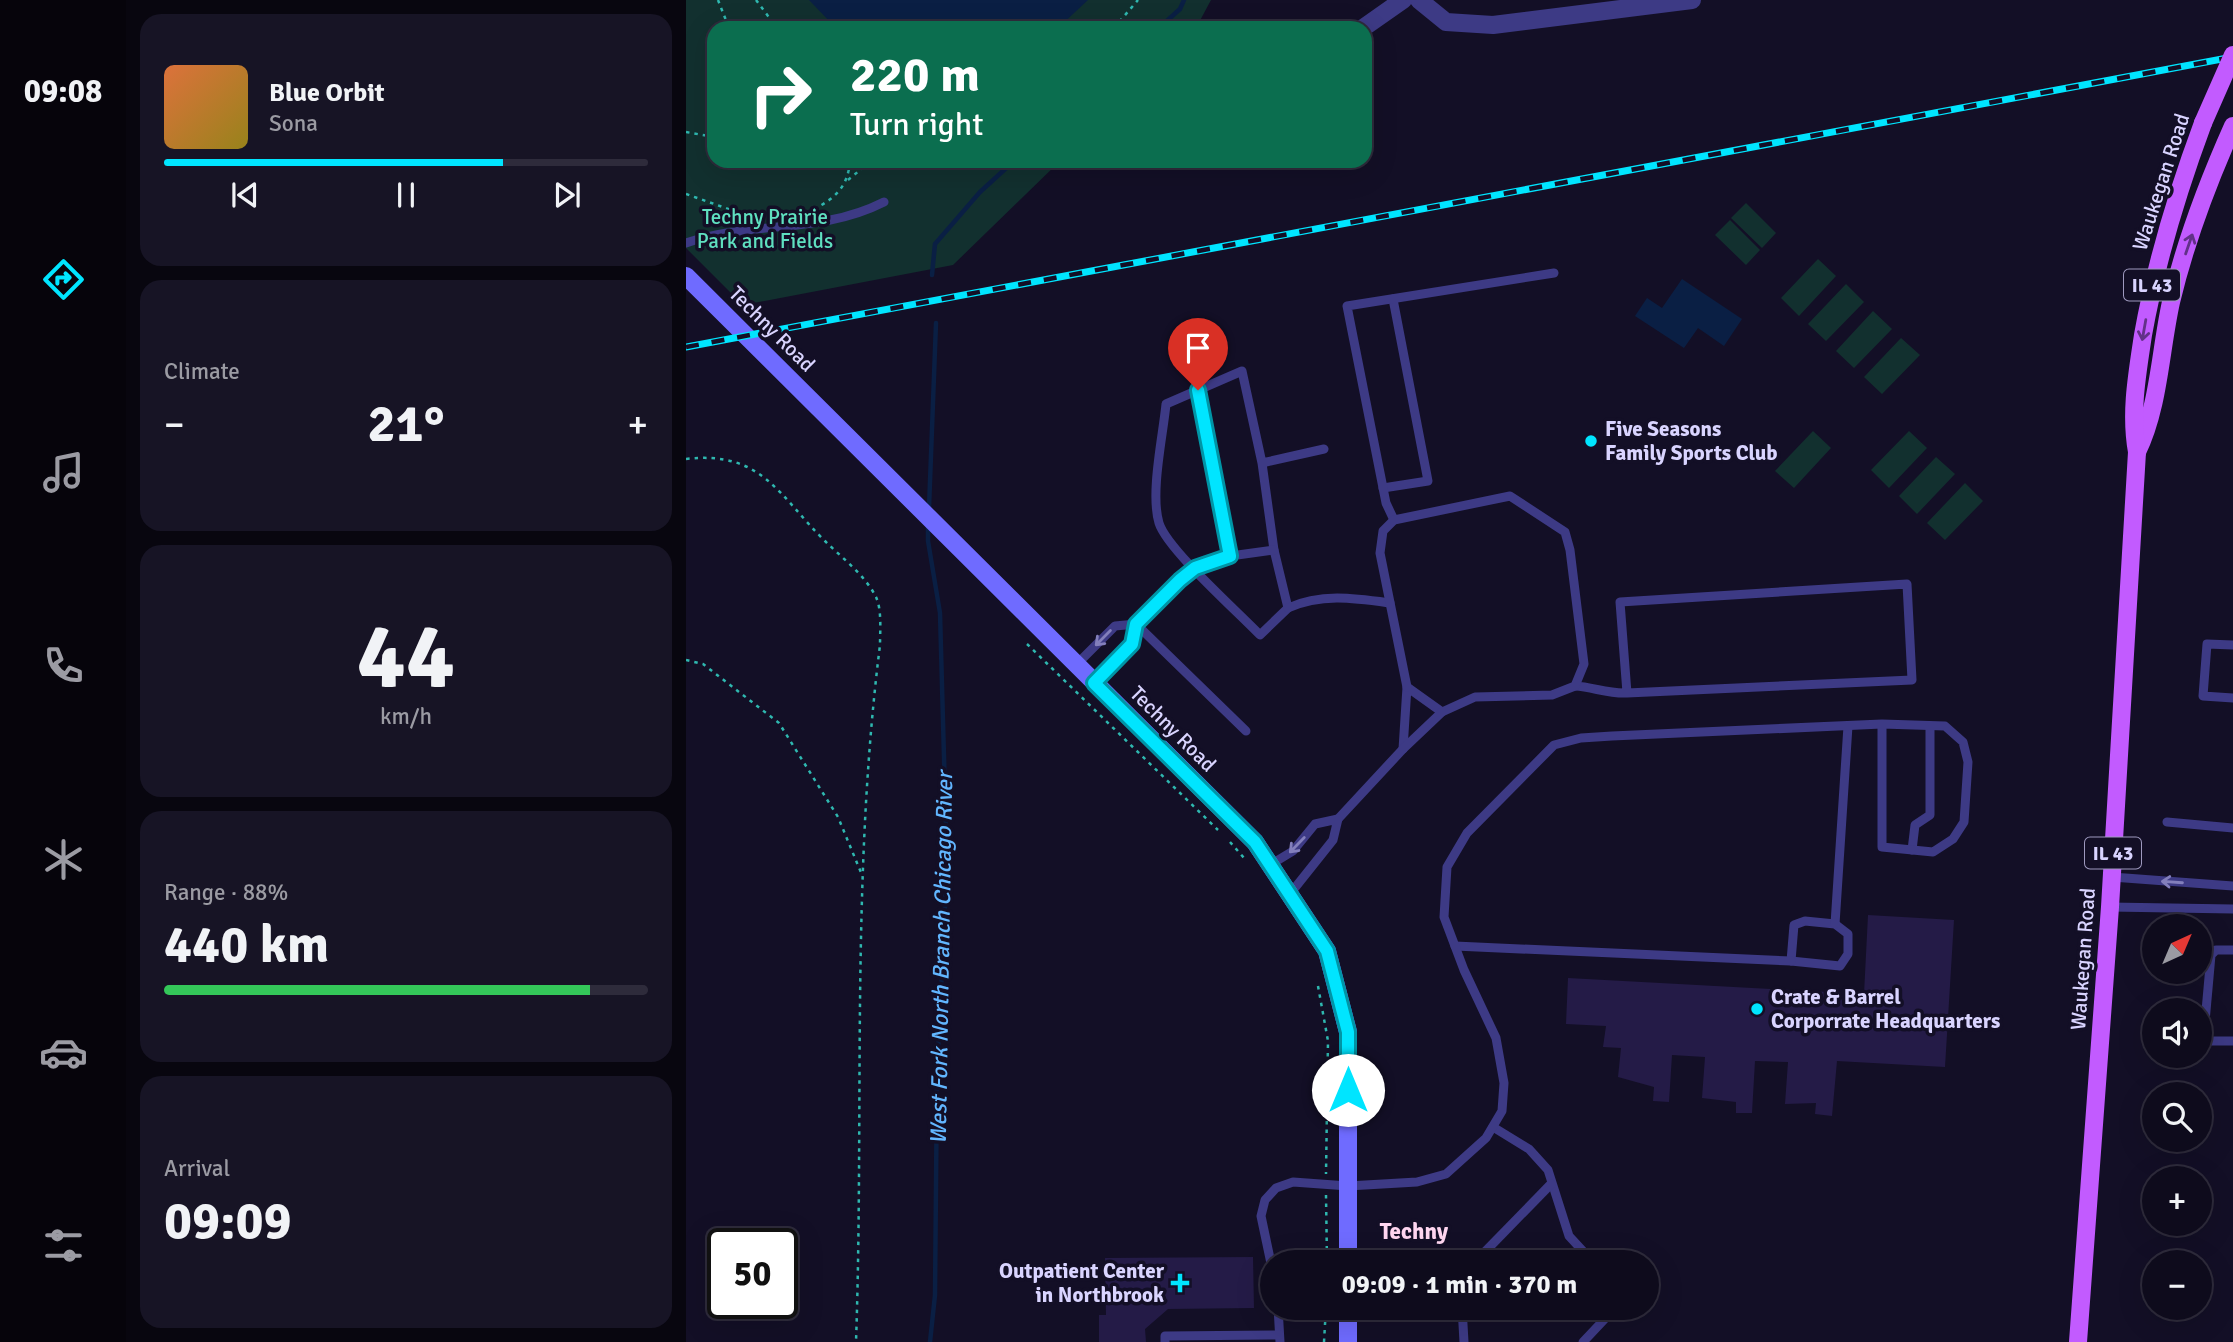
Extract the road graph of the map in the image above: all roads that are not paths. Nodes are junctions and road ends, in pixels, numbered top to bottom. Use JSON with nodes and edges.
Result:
{"nodes":[{"id":1,"x":1403,"y":0,"type":"edge"},
{"id":2,"x":1419,"y":0,"type":"edge"},
{"id":3,"x":1692,"y":0,"type":"edge"},
{"id":4,"x":1372,"y":22,"type":"edge"},
{"id":5,"x":2233,"y":55,"type":"edge"},
{"id":6,"x":2232,"y":129,"type":"edge"},
{"id":7,"x":884,"y":202,"type":"dead end"},
{"id":8,"x":686,"y":243,"type":"edge"},
{"id":9,"x":1554,"y":273,"type":"dead end"},
{"id":10,"x":686,"y":276,"type":"edge"},
{"id":11,"x":1393,"y":299,"type":"junction"},
{"id":12,"x":1198,"y":390,"type":"junction"},
{"id":13,"x":1324,"y":449,"type":"dead end"},
{"id":14,"x":2137,"y":452,"type":"junction"},
{"id":15,"x":1262,"y":463,"type":"junction"},
{"id":16,"x":1383,"y":488,"type":"junction"},
{"id":17,"x":1394,"y":520,"type":"junction"},
{"id":18,"x":1274,"y":551,"type":"junction"},
{"id":19,"x":1230,"y":556,"type":"junction"},
{"id":20,"x":1195,"y":568,"type":"junction"},
{"id":21,"x":1390,"y":603,"type":"junction"},
{"id":22,"x":1289,"y":608,"type":"junction"},
{"id":23,"x":1136,"y":624,"type":"junction"},
{"id":24,"x":2233,"y":645,"type":"edge"},
{"id":25,"x":1076,"y":665,"type":"junction"},
{"id":26,"x":1094,"y":683,"type":"junction"},
{"id":27,"x":1575,"y":686,"type":"junction"},
{"id":28,"x":1407,"y":687,"type":"junction"},
{"id":29,"x":1627,"y":693,"type":"junction"},
{"id":30,"x":2233,"y":698,"type":"edge"},
{"id":31,"x":1442,"y":712,"type":"junction"},
{"id":32,"x":1882,"y":724,"type":"junction"},
{"id":33,"x":1848,"y":726,"type":"junction"},
{"id":34,"x":1930,"y":726,"type":"junction"},
{"id":35,"x":1246,"y":731,"type":"dead end"},
{"id":36,"x":1403,"y":749,"type":"junction"},
{"id":37,"x":1338,"y":819,"type":"junction"},
{"id":38,"x":2167,"y":822,"type":"dead end"},
{"id":39,"x":2233,"y":828,"type":"edge"},
{"id":40,"x":1913,"y":850,"type":"junction"},
{"id":41,"x":1261,"y":865,"type":"junction"},
{"id":42,"x":2112,"y":877,"type":"junction"},
{"id":43,"x":2233,"y":886,"type":"edge"},
{"id":44,"x":1290,"y":894,"type":"junction"},
{"id":45,"x":2110,"y":906,"type":"junction"},
{"id":46,"x":2233,"y":909,"type":"edge"},
{"id":47,"x":1835,"y":924,"type":"junction"},
{"id":48,"x":1455,"y":946,"type":"junction"},
{"id":49,"x":2233,"y":950,"type":"edge"},
{"id":50,"x":1791,"y":961,"type":"junction"},
{"id":51,"x":2233,"y":1041,"type":"edge"},
{"id":52,"x":1493,"y":1127,"type":"junction"},
{"id":53,"x":1551,"y":1184,"type":"junction"},
{"id":54,"x":1348,"y":1186,"type":"junction"},
{"id":55,"x":1268,"y":1250,"type":"edge"},
{"id":56,"x":1348,"y":1250,"type":"edge"},
{"id":57,"x":1487,"y":1250,"type":"edge"},
{"id":58,"x":1582,"y":1250,"type":"edge"},
{"id":59,"x":1279,"y":1320,"type":"edge"},
{"id":60,"x":1348,"y":1320,"type":"edge"},
{"id":61,"x":1463,"y":1320,"type":"edge"},
{"id":62,"x":1604,"y":1320,"type":"edge"},
{"id":63,"x":1280,"y":1338,"type":"edge"},
{"id":64,"x":1165,"y":1342,"type":"edge"},
{"id":65,"x":1348,"y":1342,"type":"edge"},
{"id":66,"x":1464,"y":1342,"type":"edge"},
{"id":67,"x":1583,"y":1342,"type":"edge"},
{"id":68,"x":2078,"y":1342,"type":"edge"}],
"edges":[{"from":1,"to":4,"type":"street"},
{"from":2,"to":3,"type":"street"},
{"from":5,"to":14,"type":"main road","name":"Waukegan Road","number":"IL 43","one_way":true,"bridge":true},
{"from":14,"to":6,"type":"main road","name":"Waukegan Road","number":"IL 43","one_way":true},
{"from":7,"to":8,"type":"lane"},
{"from":9,"to":11,"type":"lane"},
{"from":10,"to":25,"type":"main road","name":"Techny Road"},
{"from":11,"to":16,"type":"lane"},
{"from":11,"to":16,"type":"lane"},
{"from":12,"to":15,"type":"lane"},
{"from":12,"to":19,"type":"lane"},
{"from":12,"to":20,"type":"lane"},
{"from":13,"to":15,"type":"lane"},
{"from":14,"to":42,"type":"main road","name":"Waukegan Road","number":"IL 43"},
{"from":15,"to":18,"type":"lane"},
{"from":16,"to":17,"type":"lane"},
{"from":17,"to":21,"type":"lane"},
{"from":17,"to":27,"type":"lane"},
{"from":18,"to":19,"type":"lane"},
{"from":18,"to":22,"type":"lane"},
{"from":19,"to":20,"type":"lane"},
{"from":20,"to":22,"type":"lane"},
{"from":20,"to":23,"type":"lane"},
{"from":21,"to":22,"type":"lane"},
{"from":21,"to":28,"type":"lane"},
{"from":23,"to":25,"type":"lane","one_way":true},
{"from":23,"to":26,"type":"lane"},
{"from":23,"to":35,"type":"lane"},
{"from":24,"to":30,"type":"lane"},
{"from":25,"to":26,"type":"main road","name":"Techny Road"},
{"from":26,"to":41,"type":"main road","name":"Techny Road"},
{"from":27,"to":29,"type":"lane"},
{"from":27,"to":31,"type":"lane"},
{"from":28,"to":31,"type":"lane"},
{"from":28,"to":36,"type":"lane"},
{"from":29,"to":29,"type":"lane"},
{"from":31,"to":36,"type":"lane"},
{"from":32,"to":33,"type":"lane"},
{"from":32,"to":34,"type":"lane"},
{"from":32,"to":40,"type":"lane"},
{"from":33,"to":47,"type":"lane"},
{"from":33,"to":48,"type":"lane"},
{"from":34,"to":40,"type":"lane"},
{"from":34,"to":40,"type":"lane"},
{"from":36,"to":37,"type":"lane"},
{"from":37,"to":41,"type":"lane","one_way":true},
{"from":37,"to":44,"type":"lane"},
{"from":38,"to":39,"type":"lane"},
{"from":41,"to":44,"type":"main road","name":"Techny Road"},
{"from":43,"to":42,"type":"lane","one_way":true},
{"from":42,"to":45,"type":"main road","name":"Waukegan Road","number":"IL 43"},
{"from":44,"to":54,"type":"main road","name":"Techny Road"},
{"from":45,"to":46,"type":"lane"},
{"from":45,"to":68,"type":"main road","name":"Waukegan Road","number":"IL 43"},
{"from":47,"to":50,"type":"lane"},
{"from":47,"to":50,"type":"lane"},
{"from":48,"to":50,"type":"lane"},
{"from":48,"to":52,"type":"lane"},
{"from":49,"to":51,"type":"lane"},
{"from":52,"to":53,"type":"lane"},
{"from":52,"to":54,"type":"lane"},
{"from":53,"to":57,"type":"lane"},
{"from":53,"to":58,"type":"lane"},
{"from":54,"to":55,"type":"lane"},
{"from":54,"to":56,"type":"main road","name":"Techny Road"},
{"from":59,"to":63,"type":"lane"},
{"from":60,"to":65,"type":"main road"},
{"from":61,"to":66,"type":"lane"},
{"from":62,"to":67,"type":"lane"},
{"from":63,"to":64,"type":"lane"}]}
